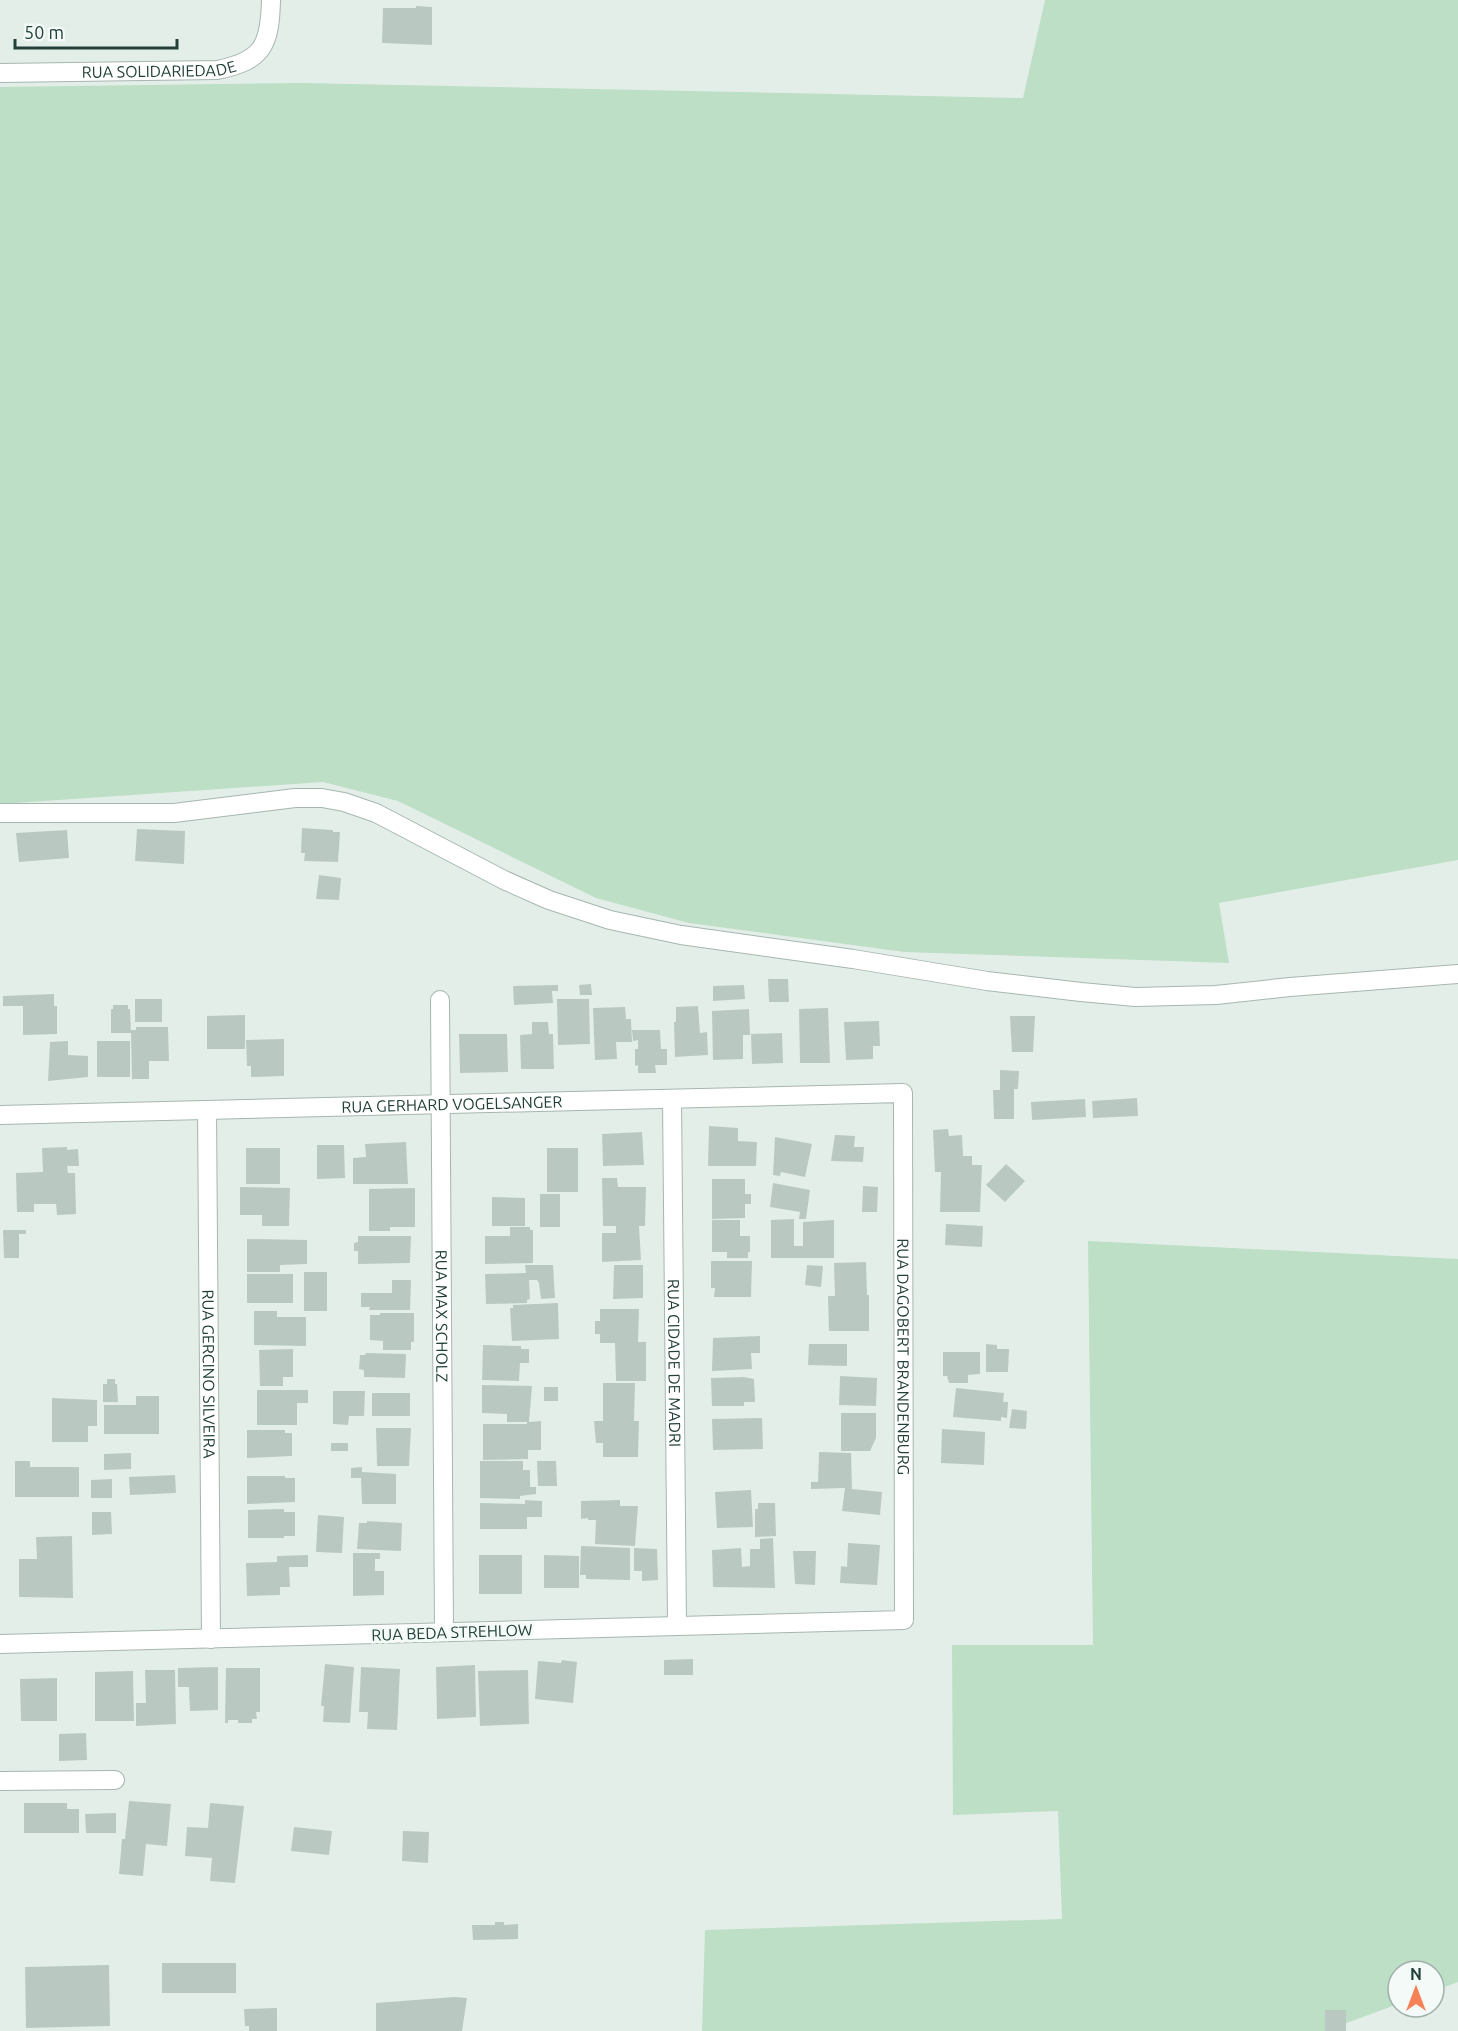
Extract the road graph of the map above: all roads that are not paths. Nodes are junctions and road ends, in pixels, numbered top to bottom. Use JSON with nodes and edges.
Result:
{"nodes":[{"id":1,"x":271,"y":0,"type":"edge"},
{"id":2,"x":0,"y":73,"type":"edge"},
{"id":3,"x":0,"y":813,"type":"edge"},
{"id":4,"x":1458,"y":974,"type":"edge"},
{"id":5,"x":440,"y":1000,"type":"dead end"},
{"id":6,"x":903,"y":1094,"type":"joint"},
{"id":7,"x":672,"y":1099,"type":"junction"},
{"id":8,"x":440,"y":1104,"type":"junction"},
{"id":9,"x":207,"y":1110,"type":"junction"},
{"id":10,"x":0,"y":1115,"type":"edge"},
{"id":11,"x":904,"y":1620,"type":"joint"},
{"id":12,"x":677,"y":1626,"type":"junction"},
{"id":13,"x":444,"y":1632,"type":"junction"},
{"id":14,"x":211,"y":1639,"type":"junction"},
{"id":15,"x":0,"y":1644,"type":"edge"},
{"id":16,"x":115,"y":1780,"type":"dead end"},
{"id":17,"x":0,"y":1781,"type":"edge"}],
"edges":[{"from":1,"to":2,"type":"street","name":"RUA SOLIDARIEDADE"},
{"from":3,"to":4,"type":"street"},
{"from":5,"to":8,"type":"street","name":"RUA MAX SCHOLZ"},
{"from":6,"to":7,"type":"street","name":"RUA GERHARD VOGELSANGER"},
{"from":6,"to":11,"type":"street","name":"RUA DAGOBERT BRANDENBURG"},
{"from":7,"to":8,"type":"street","name":"RUA GERHARD VOGELSANGER"},
{"from":7,"to":12,"type":"street","name":"RUA CIDADE DE MADRI"},
{"from":8,"to":9,"type":"street","name":"RUA GERHARD VOGELSANGER"},
{"from":8,"to":13,"type":"street","name":"RUA MAX SCHOLZ"},
{"from":9,"to":10,"type":"street","name":"RUA GERHARD VOGELSANGER"},
{"from":9,"to":14,"type":"street","name":"RUA GERCINO SILVEIRA"},
{"from":11,"to":12,"type":"street","name":"RUA BEDA STREHLOW"},
{"from":12,"to":13,"type":"street","name":"RUA BEDA STREHLOW"},
{"from":13,"to":14,"type":"street","name":"RUA BEDA STREHLOW"},
{"from":14,"to":15,"type":"street","name":"RUA BEDA STREHLOW"},
{"from":16,"to":17,"type":"street"}]}
